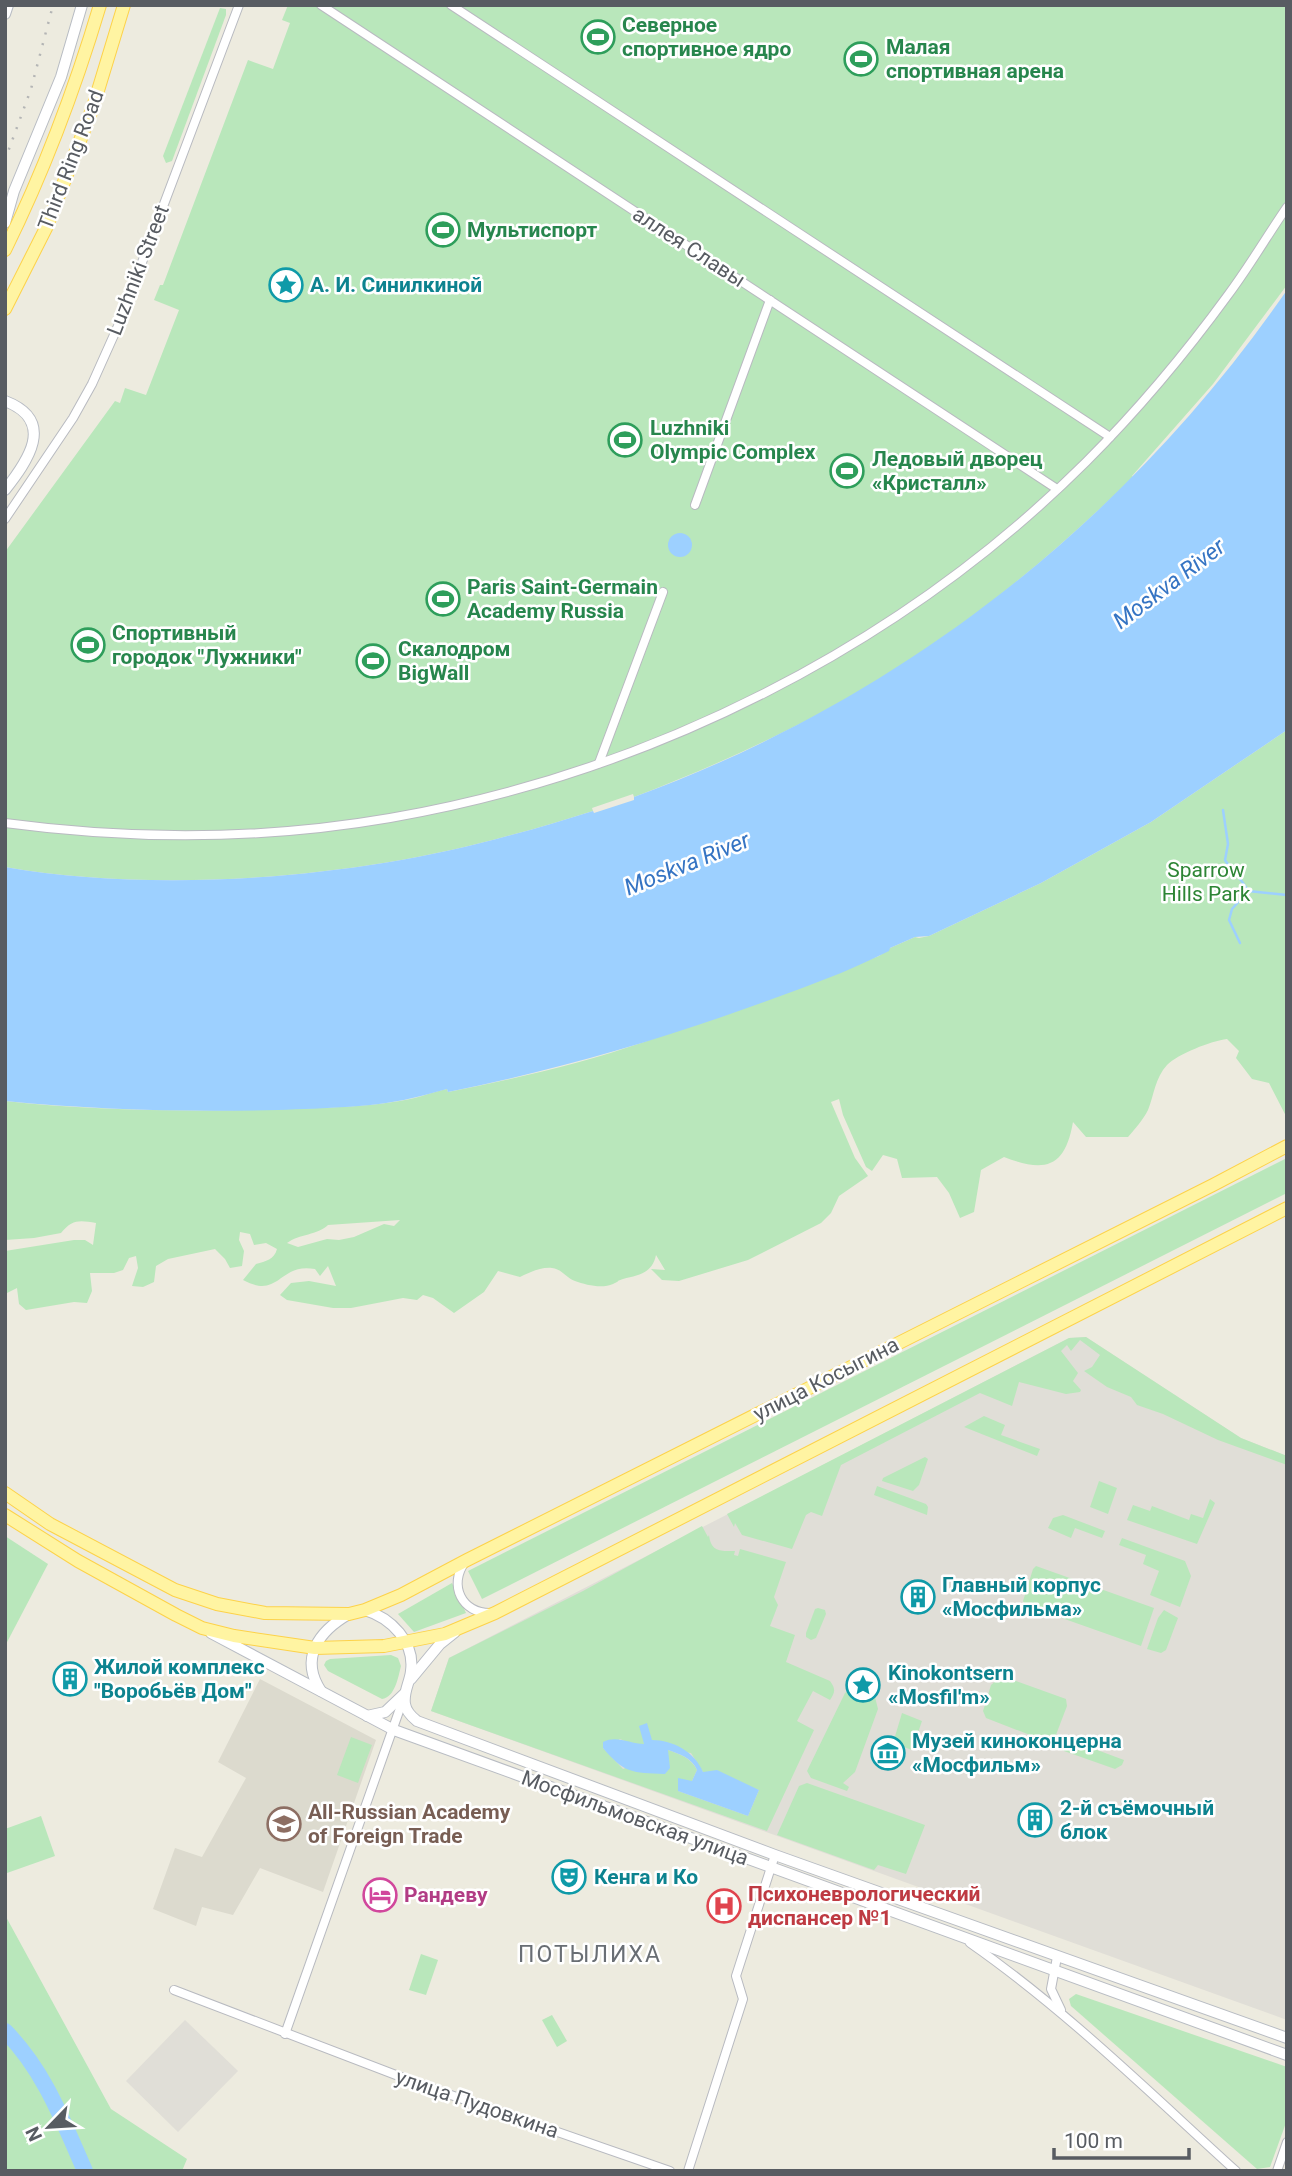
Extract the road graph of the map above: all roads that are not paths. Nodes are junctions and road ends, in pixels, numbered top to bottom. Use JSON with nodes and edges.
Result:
{"nodes":[{"id":1,"x":8,"y":5,"type":"edge"},
{"id":2,"x":82,"y":5,"type":"edge"},
{"id":3,"x":100,"y":5,"type":"edge"},
{"id":4,"x":124,"y":5,"type":"edge"},
{"id":5,"x":239,"y":5,"type":"edge"},
{"id":6,"x":321,"y":5,"type":"edge"},
{"id":7,"x":451,"y":5,"type":"edge"},
{"id":8,"x":5,"y":14,"type":"edge"},
{"id":9,"x":1287,"y":207,"type":"edge"},
{"id":10,"x":5,"y":223,"type":"edge"},
{"id":11,"x":5,"y":250,"type":"edge"},
{"id":12,"x":770,"y":300,"type":"junction"},
{"id":13,"x":5,"y":310,"type":"edge"},
{"id":14,"x":5,"y":401,"type":"edge"},
{"id":15,"x":1110,"y":437,"type":"junction"},
{"id":16,"x":1057,"y":489,"type":"junction"},
{"id":17,"x":5,"y":490,"type":"edge"},
{"id":18,"x":695,"y":505,"type":"dead end"},
{"id":19,"x":5,"y":519,"type":"edge"},
{"id":20,"x":663,"y":592,"type":"dead end"},
{"id":21,"x":599,"y":763,"type":"junction"},
{"id":22,"x":5,"y":824,"type":"edge"},
{"id":23,"x":1287,"y":1146,"type":"edge"},
{"id":24,"x":1287,"y":1208,"type":"edge"},
{"id":25,"x":5,"y":1493,"type":"edge"},
{"id":26,"x":5,"y":1515,"type":"edge"},
{"id":27,"x":467,"y":1560,"type":"junction"},
{"id":28,"x":175,"y":1590,"type":"junction"},
{"id":29,"x":162,"y":1607,"type":"junction"},
{"id":30,"x":365,"y":1610,"type":"junction"},
{"id":31,"x":495,"y":1613,"type":"junction"},
{"id":32,"x":349,"y":1614,"type":"junction"},
{"id":33,"x":202,"y":1628,"type":"junction"},
{"id":34,"x":461,"y":1628,"type":"junction"},
{"id":35,"x":406,"y":1643,"type":"junction"},
{"id":36,"x":315,"y":1648,"type":"junction"},
{"id":37,"x":409,"y":1681,"type":"junction"},
{"id":38,"x":405,"y":1693,"type":"junction"},
{"id":39,"x":322,"y":1694,"type":"junction"},
{"id":40,"x":367,"y":1716,"type":"junction"},
{"id":41,"x":394,"y":1730,"type":"junction"},
{"id":42,"x":775,"y":1855,"type":"junction"},
{"id":43,"x":771,"y":1868,"type":"junction"},
{"id":44,"x":964,"y":1938,"type":"junction"},
{"id":45,"x":1057,"y":1957,"type":"junction"},
{"id":46,"x":1053,"y":1970,"type":"junction"},
{"id":47,"x":174,"y":1990,"type":"dead end"},
{"id":48,"x":1062,"y":2013,"type":"junction"},
{"id":49,"x":285,"y":2034,"type":"junction"},
{"id":50,"x":1287,"y":2038,"type":"edge"},
{"id":51,"x":1287,"y":2055,"type":"edge"},
{"id":52,"x":1287,"y":2142,"type":"edge"},
{"id":53,"x":670,"y":2171,"type":"edge"},
{"id":54,"x":688,"y":2171,"type":"edge"},
{"id":55,"x":1237,"y":2171,"type":"edge"},
{"id":56,"x":1277,"y":2171,"type":"edge"}],
"edges":[{"from":1,"to":8,"type":"main road"},
{"from":2,"to":10,"type":"main road"},
{"from":3,"to":11,"type":"main road","name":"Third Ring Road"},
{"from":4,"to":13,"type":"main road","name":"Third Ring Road"},
{"from":5,"to":19,"type":"street","name":"Luzhniki Street"},
{"from":6,"to":12,"type":"street","name":"аллея Славы"},
{"from":7,"to":15,"type":"street"},
{"from":9,"to":15,"type":"street"},
{"from":12,"to":16,"type":"street","name":"аллея Славы"},
{"from":12,"to":18,"type":"street"},
{"from":14,"to":17,"type":"main road"},
{"from":15,"to":16,"type":"street"},
{"from":16,"to":21,"type":"street"},
{"from":20,"to":21,"type":"street"},
{"from":21,"to":22,"type":"street"},
{"from":23,"to":27,"type":"main road","name":"улица Косыгина"},
{"from":24,"to":31,"type":"main road"},
{"from":25,"to":28,"type":"main road","name":"улица Косыгина"},
{"from":26,"to":29,"type":"main road","name":"Мосфильмовская улица"},
{"from":27,"to":30,"type":"main road","name":"улица Косыгина"},
{"from":27,"to":31,"type":"street"},
{"from":28,"to":29,"type":"main road"},
{"from":28,"to":32,"type":"main road","name":"улица Косыгина"},
{"from":29,"to":33,"type":"main road","name":"Мосфильмовская улица"},
{"from":30,"to":32,"type":"main road","name":"улица Косыгина"},
{"from":30,"to":35,"type":"main road"},
{"from":31,"to":34,"type":"main road"},
{"from":32,"to":36,"type":"main road","name":"улица Косыгина"},
{"from":33,"to":36,"type":"main road"},
{"from":33,"to":39,"type":"main road","name":"Мосфильмовская улица"},
{"from":34,"to":35,"type":"main road"},
{"from":34,"to":37,"type":"main road"},
{"from":35,"to":36,"type":"main road"},
{"from":35,"to":37,"type":"main road"},
{"from":36,"to":39,"type":"main road"},
{"from":37,"to":38,"type":"main road"},
{"from":38,"to":40,"type":"main road"},
{"from":38,"to":41,"type":"street"},
{"from":38,"to":42,"type":"main road","name":"Мосфильмовская улица"},
{"from":39,"to":40,"type":"main road","name":"Мосфильмовская улица"},
{"from":40,"to":41,"type":"main road","name":"Мосфильмовская улица"},
{"from":41,"to":43,"type":"main road","name":"Мосфильмовская улица"},
{"from":41,"to":49,"type":"street"},
{"from":42,"to":43,"type":"street"},
{"from":42,"to":45,"type":"main road","name":"Мосфильмовская улица"},
{"from":43,"to":44,"type":"main road","name":"Мосфильмовская улица"},
{"from":43,"to":54,"type":"street"},
{"from":44,"to":46,"type":"main road","name":"Мосфильмовская улица"},
{"from":44,"to":48,"type":"street"},
{"from":45,"to":46,"type":"street"},
{"from":45,"to":50,"type":"main road","name":"Мосфильмовская улица"},
{"from":46,"to":48,"type":"street"},
{"from":46,"to":51,"type":"main road","name":"Мосфильмовская улица"},
{"from":47,"to":49,"type":"street","name":"улица Пудовкина"},
{"from":48,"to":55,"type":"street"},
{"from":49,"to":53,"type":"street","name":"улица Пудовкина"},
{"from":52,"to":56,"type":"street"}]}
